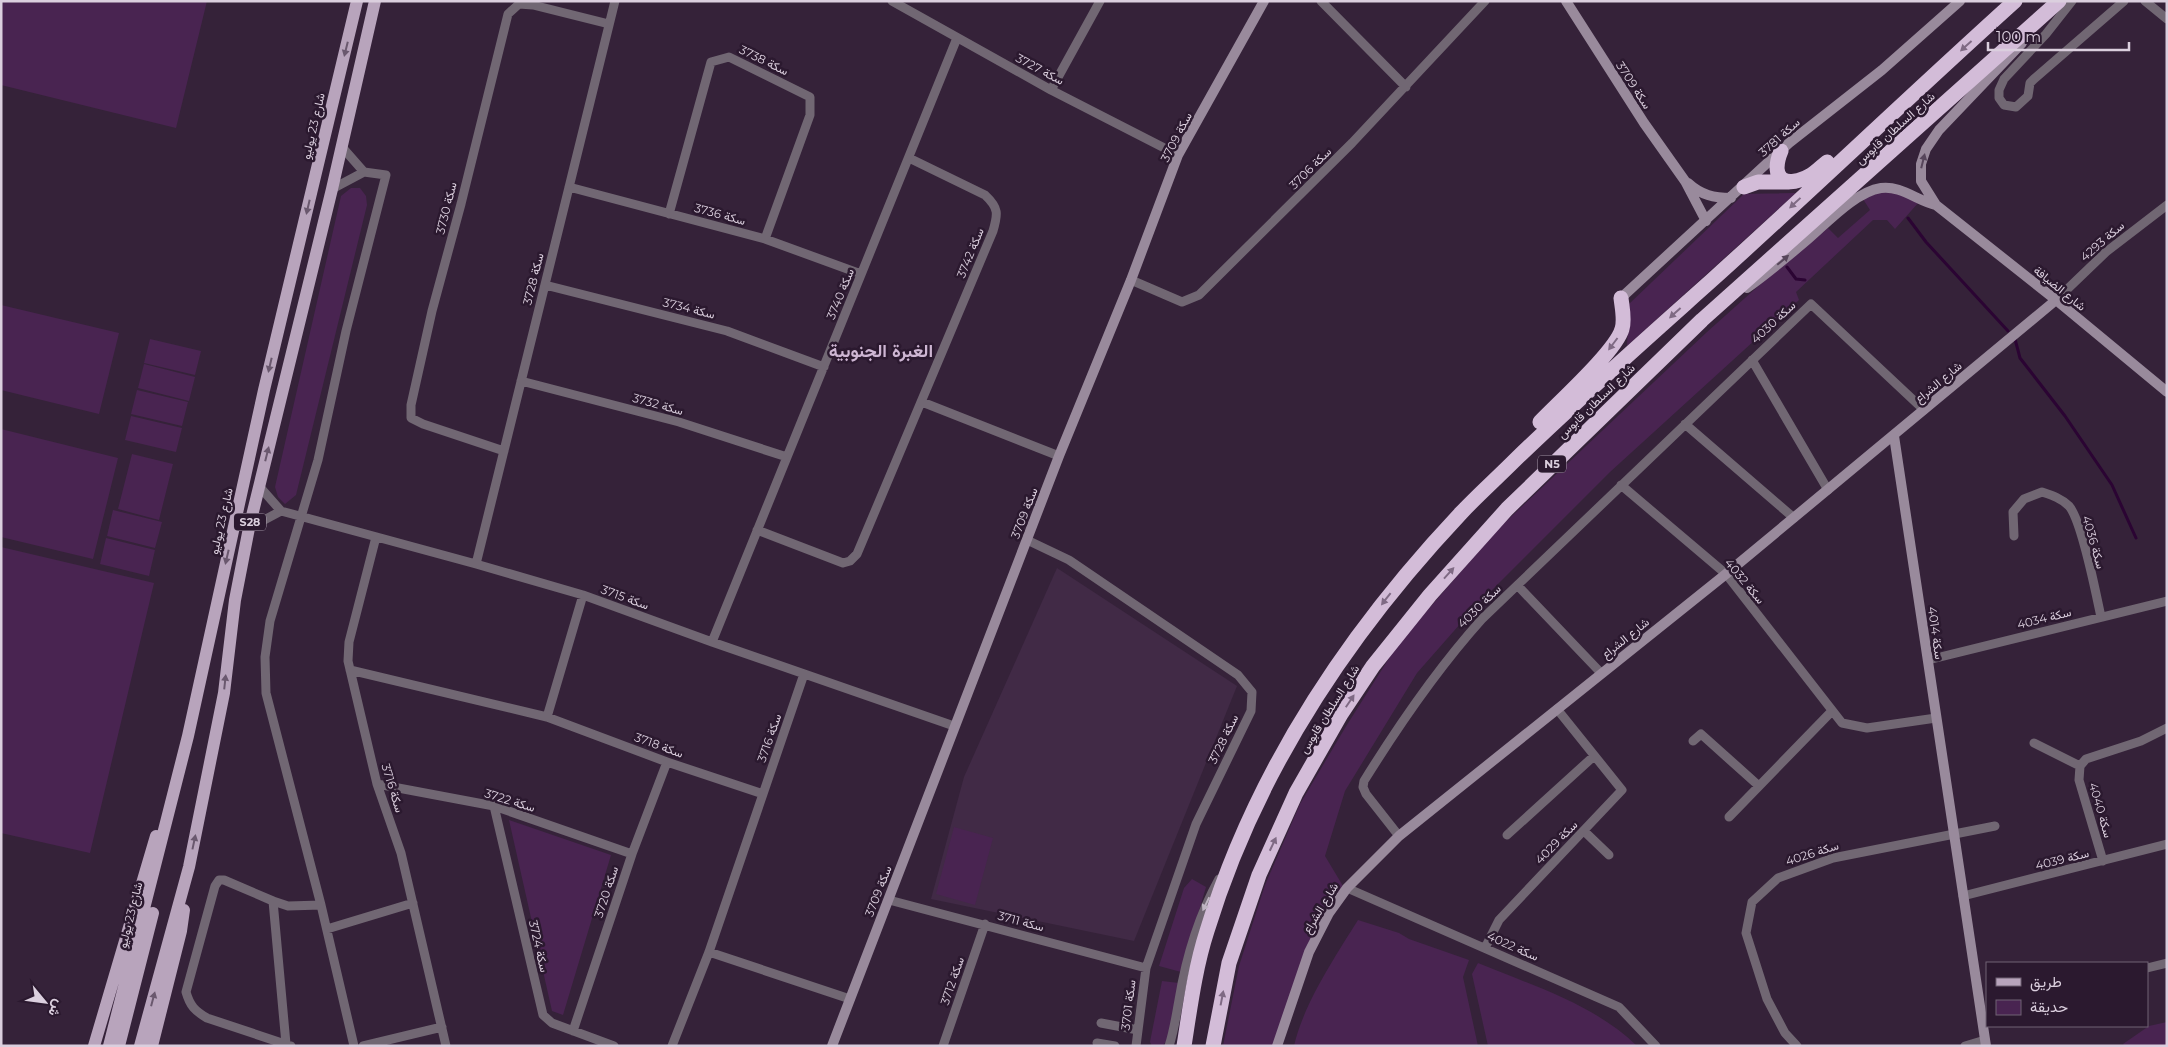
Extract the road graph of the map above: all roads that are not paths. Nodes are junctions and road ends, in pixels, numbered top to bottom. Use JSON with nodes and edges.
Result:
{"nodes":[{"id":1,"x":357,"y":1,"type":"edge"},
{"id":2,"x":375,"y":1,"type":"edge"},
{"id":3,"x":615,"y":1,"type":"edge"},
{"id":4,"x":892,"y":1,"type":"edge"},
{"id":5,"x":1100,"y":1,"type":"edge"},
{"id":6,"x":1264,"y":1,"type":"edge"},
{"id":7,"x":1321,"y":1,"type":"edge"},
{"id":8,"x":1486,"y":1,"type":"edge"},
{"id":9,"x":1566,"y":1,"type":"edge"},
{"id":10,"x":1960,"y":1,"type":"edge"},
{"id":11,"x":2016,"y":1,"type":"edge"},
{"id":12,"x":2059,"y":1,"type":"edge"},
{"id":13,"x":2072,"y":1,"type":"edge"},
{"id":14,"x":2124,"y":1,"type":"edge"},
{"id":15,"x":2145,"y":1,"type":"edge"},
{"id":16,"x":2167,"y":19,"type":"edge"},
{"id":17,"x":609,"y":24,"type":"junction"},
{"id":18,"x":957,"y":38,"type":"junction"},
{"id":19,"x":1406,"y":87,"type":"junction"},
{"id":20,"x":1050,"y":90,"type":"junction"},
{"id":21,"x":1904,"y":101,"type":"junction"},
{"id":22,"x":342,"y":147,"type":"junction"},
{"id":23,"x":1781,"y":151,"type":"junction"},
{"id":24,"x":1178,"y":155,"type":"junction"},
{"id":25,"x":909,"y":158,"type":"junction"},
{"id":26,"x":364,"y":172,"type":"junction"},
{"id":27,"x":1685,"y":181,"type":"junction"},
{"id":28,"x":1789,"y":182,"type":"junction"},
{"id":29,"x":1744,"y":186,"type":"junction"},
{"id":30,"x":569,"y":187,"type":"junction"},
{"id":31,"x":332,"y":189,"type":"junction"},
{"id":32,"x":1731,"y":198,"type":"junction"},
{"id":33,"x":1936,"y":205,"type":"junction"},
{"id":34,"x":2167,"y":205,"type":"edge"},
{"id":35,"x":669,"y":214,"type":"junction"},
{"id":36,"x":1706,"y":221,"type":"junction"},
{"id":37,"x":765,"y":239,"type":"junction"},
{"id":38,"x":861,"y":274,"type":"junction"},
{"id":39,"x":1132,"y":280,"type":"junction"},
{"id":40,"x":545,"y":286,"type":"junction"},
{"id":41,"x":1621,"y":298,"type":"joint"},
{"id":42,"x":2056,"y":300,"type":"junction"},
{"id":43,"x":1702,"y":320,"type":"junction"},
{"id":44,"x":1752,"y":360,"type":"junction"},
{"id":45,"x":824,"y":367,"type":"junction"},
{"id":46,"x":521,"y":381,"type":"junction"},
{"id":47,"x":2167,"y":392,"type":"edge"},
{"id":48,"x":922,"y":402,"type":"junction"},
{"id":49,"x":1924,"y":410,"type":"junction"},
{"id":50,"x":1685,"y":424,"type":"junction"},
{"id":51,"x":1894,"y":436,"type":"junction"},
{"id":52,"x":504,"y":451,"type":"junction"},
{"id":53,"x":1059,"y":456,"type":"junction"},
{"id":54,"x":787,"y":457,"type":"junction"},
{"id":55,"x":1621,"y":485,"type":"junction"},
{"id":56,"x":259,"y":486,"type":"junction"},
{"id":57,"x":1828,"y":490,"type":"junction"},
{"id":58,"x":281,"y":511,"type":"junction"},
{"id":59,"x":1461,"y":512,"type":"junction"},
{"id":60,"x":302,"y":517,"type":"junction"},
{"id":61,"x":1794,"y":518,"type":"junction"},
{"id":62,"x":249,"y":528,"type":"junction"},
{"id":63,"x":757,"y":530,"type":"junction"},
{"id":64,"x":2014,"y":536,"type":"dead end"},
{"id":65,"x":376,"y":537,"type":"junction"},
{"id":66,"x":1027,"y":540,"type":"junction"},
{"id":67,"x":476,"y":564,"type":"junction"},
{"id":68,"x":1726,"y":574,"type":"junction"},
{"id":69,"x":1518,"y":586,"type":"junction"},
{"id":70,"x":583,"y":595,"type":"junction"},
{"id":71,"x":2167,"y":601,"type":"edge"},
{"id":72,"x":2101,"y":617,"type":"junction"},
{"id":73,"x":712,"y":642,"type":"junction"},
{"id":74,"x":1928,"y":660,"type":"junction"},
{"id":75,"x":350,"y":670,"type":"junction"},
{"id":76,"x":1601,"y":673,"type":"junction"},
{"id":77,"x":804,"y":674,"type":"junction"},
{"id":78,"x":1557,"y":709,"type":"junction"},
{"id":79,"x":1831,"y":712,"type":"junction"},
{"id":80,"x":547,"y":717,"type":"junction"},
{"id":81,"x":1936,"y":718,"type":"junction"},
{"id":82,"x":954,"y":726,"type":"junction"},
{"id":83,"x":2167,"y":728,"type":"edge"},
{"id":84,"x":188,"y":736,"type":"junction"},
{"id":85,"x":1693,"y":741,"type":"dead end"},
{"id":86,"x":2034,"y":743,"type":"dead end"},
{"id":87,"x":1594,"y":756,"type":"junction"},
{"id":88,"x":667,"y":762,"type":"junction"},
{"id":89,"x":2080,"y":766,"type":"junction"},
{"id":90,"x":377,"y":784,"type":"junction"},
{"id":91,"x":1759,"y":786,"type":"junction"},
{"id":92,"x":763,"y":794,"type":"junction"},
{"id":93,"x":494,"y":806,"type":"junction"},
{"id":94,"x":1729,"y":817,"type":"dead end"},
{"id":95,"x":1995,"y":826,"type":"dead end"},
{"id":96,"x":1584,"y":831,"type":"junction"},
{"id":97,"x":1954,"y":834,"type":"junction"},
{"id":98,"x":1507,"y":835,"type":"dead end"},
{"id":99,"x":1399,"y":836,"type":"junction"},
{"id":100,"x":2167,"y":844,"type":"edge"},
{"id":101,"x":1237,"y":846,"type":"junction"},
{"id":102,"x":632,"y":854,"type":"junction"},
{"id":103,"x":1609,"y":855,"type":"dead end"},
{"id":104,"x":2103,"y":861,"type":"junction"},
{"id":105,"x":189,"y":867,"type":"junction"},
{"id":106,"x":1347,"y":888,"type":"junction"},
{"id":107,"x":1963,"y":896,"type":"junction"},
{"id":108,"x":889,"y":900,"type":"junction"},
{"id":109,"x":274,"y":901,"type":"junction"},
{"id":110,"x":413,"y":903,"type":"junction"},
{"id":111,"x":321,"y":905,"type":"junction"},
{"id":112,"x":985,"y":924,"type":"junction"},
{"id":113,"x":327,"y":929,"type":"junction"},
{"id":114,"x":1484,"y":948,"type":"junction"},
{"id":115,"x":708,"y":952,"type":"junction"},
{"id":116,"x":2167,"y":963,"type":"edge"},
{"id":117,"x":1146,"y":968,"type":"junction"},
{"id":118,"x":2148,"y":968,"type":"edge"},
{"id":119,"x":850,"y":999,"type":"junction"},
{"id":120,"x":1983,"y":1006,"type":"edge"},
{"id":121,"x":1101,"y":1023,"type":"dead end"},
{"id":122,"x":442,"y":1027,"type":"junction"},
{"id":123,"x":1138,"y":1030,"type":"junction"},
{"id":124,"x":573,"y":1031,"type":"junction"},
{"id":125,"x":1097,"y":1043,"type":"dead end"},
{"id":126,"x":1985,"y":1043,"type":"edge"},
{"id":127,"x":288,"y":1045,"type":"edge"},
{"id":128,"x":94,"y":1046,"type":"edge"},
{"id":129,"x":109,"y":1046,"type":"edge"},
{"id":130,"x":119,"y":1046,"type":"edge"},
{"id":131,"x":140,"y":1046,"type":"edge"},
{"id":132,"x":152,"y":1046,"type":"edge"},
{"id":133,"x":354,"y":1046,"type":"edge"},
{"id":134,"x":363,"y":1046,"type":"edge"},
{"id":135,"x":446,"y":1046,"type":"edge"},
{"id":136,"x":614,"y":1046,"type":"edge"},
{"id":137,"x":672,"y":1046,"type":"edge"},
{"id":138,"x":832,"y":1046,"type":"edge"},
{"id":139,"x":943,"y":1046,"type":"edge"},
{"id":140,"x":1115,"y":1046,"type":"edge"},
{"id":141,"x":1136,"y":1046,"type":"edge"},
{"id":142,"x":1169,"y":1046,"type":"edge"},
{"id":143,"x":1184,"y":1046,"type":"edge"},
{"id":144,"x":1212,"y":1046,"type":"edge"},
{"id":145,"x":1277,"y":1046,"type":"edge"},
{"id":146,"x":1656,"y":1046,"type":"edge"},
{"id":147,"x":1797,"y":1046,"type":"edge"},
{"id":148,"x":1965,"y":1046,"type":"edge"}],
"edges":[{"from":1,"to":84,"type":"main road","name":"شارع 23 يوليو","number":"S28","one_way":true},
{"from":2,"to":22,"type":"main road","number":"S28"},
{"from":3,"to":17,"type":"street","name":"سكة 3728"},
{"from":4,"to":18,"type":"street","name":"سكة 3727"},
{"from":5,"to":20,"type":"street"},
{"from":6,"to":24,"type":"street","name":"سكة 3709"},
{"from":7,"to":19,"type":"street"},
{"from":8,"to":19,"type":"street","name":"سكة 3706"},
{"from":9,"to":27,"type":"street","name":"سكة 3709"},
{"from":10,"to":23,"type":"street","name":"سكة 3781"},
{"from":11,"to":21,"type":"highway","name":"شارع السلطان قابوس","number":"N5","one_way":true},
{"from":33,"to":12,"type":"street","one_way":true},
{"from":12,"to":43,"type":"highway","name":"شارع السلطان قابوس","number":"N5"},
{"from":13,"to":14,"type":"street"},
{"from":15,"to":16,"type":"street"},
{"from":17,"to":30,"type":"street","name":"سكة 3728"},
{"from":17,"to":52,"type":"street","name":"سكة 3730"},
{"from":18,"to":20,"type":"street","name":"سكة 3727"},
{"from":18,"to":25,"type":"street","name":"سكة 3740"},
{"from":19,"to":39,"type":"street","name":"سكة 3706"},
{"from":20,"to":24,"type":"street","name":"سكة 3727"},
{"from":21,"to":28,"type":"highway"},
{"from":21,"to":59,"type":"highway","name":"شارع السلطان قابوس","number":"N5","one_way":true},
{"from":22,"to":26,"type":"street"},
{"from":22,"to":31,"type":"main road","number":"S28"},
{"from":23,"to":28,"type":"highway"},
{"from":23,"to":29,"type":"street","name":"سكة 3781"},
{"from":24,"to":39,"type":"street","name":"سكة 3709"},
{"from":25,"to":38,"type":"street","name":"سكة 3740"},
{"from":25,"to":48,"type":"street","name":"سكة 3742"},
{"from":26,"to":31,"type":"street"},
{"from":26,"to":60,"type":"street"},
{"from":27,"to":32,"type":"street","name":"سكة 3709"},
{"from":27,"to":36,"type":"street","name":"سكة 3709"},
{"from":28,"to":29,"type":"highway"},
{"from":29,"to":32,"type":"street","name":"سكة 3781"},
{"from":30,"to":35,"type":"street","name":"سكة 3736"},
{"from":30,"to":40,"type":"street","name":"سكة 3728"},
{"from":56,"to":31,"type":"main road","number":"S28","one_way":true},
{"from":32,"to":36,"type":"street","name":"سكة 3781"},
{"from":33,"to":42,"type":"street","name":"شارع الضيافة"},
{"from":43,"to":33,"type":"street","one_way":true},
{"from":34,"to":42,"type":"street","name":"سكة 4293"},
{"from":35,"to":37,"type":"street","name":"سكة 3736"},
{"from":35,"to":37,"type":"street","name":"سكة 3738"},
{"from":36,"to":41,"type":"street","name":"سكة 3781"},
{"from":37,"to":38,"type":"street","name":"سكة 3736"},
{"from":38,"to":45,"type":"street","name":"سكة 3740"},
{"from":39,"to":53,"type":"street","name":"سكة 3709"},
{"from":40,"to":45,"type":"street","name":"سكة 3734"},
{"from":40,"to":46,"type":"street","name":"سكة 3728"},
{"from":41,"to":59,"type":"highway","one_way":true},
{"from":42,"to":47,"type":"street","name":"شارع الضيافة"},
{"from":42,"to":49,"type":"street","name":"شارع الشراع"},
{"from":144,"to":43,"type":"highway","name":"شارع السلطان قابوس","number":"N5","one_way":true},
{"from":44,"to":49,"type":"street","name":"سكة 4030"},
{"from":44,"to":50,"type":"street","name":"سكة 4030"},
{"from":44,"to":57,"type":"street"},
{"from":45,"to":54,"type":"street","name":"سكة 3740"},
{"from":46,"to":52,"type":"street","name":"سكة 3728"},
{"from":46,"to":54,"type":"street","name":"سكة 3732"},
{"from":48,"to":53,"type":"street"},
{"from":48,"to":63,"type":"street","name":"سكة 3742"},
{"from":49,"to":51,"type":"street","name":"شارع الشراع"},
{"from":50,"to":55,"type":"street","name":"سكة 4030"},
{"from":50,"to":61,"type":"street"},
{"from":51,"to":57,"type":"street","name":"شارع الشراع"},
{"from":51,"to":74,"type":"street","name":"سكة 4014"},
{"from":52,"to":67,"type":"street","name":"سكة 3728"},
{"from":53,"to":66,"type":"street","name":"سكة 3709"},
{"from":54,"to":63,"type":"street","name":"سكة 3740"},
{"from":55,"to":68,"type":"street","name":"سكة 4032"},
{"from":55,"to":69,"type":"street","name":"سكة 4030"},
{"from":56,"to":58,"type":"street"},
{"from":56,"to":62,"type":"main road","number":"S28"},
{"from":57,"to":61,"type":"street","name":"شارع الشراع"},
{"from":58,"to":60,"type":"street","name":"سكة 3715"},
{"from":58,"to":62,"type":"street"},
{"from":59,"to":101,"type":"highway","name":"شارع السلطان قابوس","number":"N5","one_way":true},
{"from":60,"to":65,"type":"street","name":"سكة 3715"},
{"from":60,"to":111,"type":"street"},
{"from":61,"to":68,"type":"street","name":"شارع الشراع"},
{"from":105,"to":62,"type":"main road","number":"S28","one_way":true},
{"from":63,"to":73,"type":"street","name":"سكة 3740"},
{"from":64,"to":72,"type":"street","name":"سكة 4036"},
{"from":65,"to":67,"type":"street","name":"سكة 3715"},
{"from":65,"to":75,"type":"street","name":"سكة 3716"},
{"from":66,"to":82,"type":"street","name":"سكة 3709"},
{"from":66,"to":117,"type":"street","name":"سكة 3728"},
{"from":67,"to":70,"type":"street","name":"سكة 3715"},
{"from":68,"to":76,"type":"street","name":"شارع الشراع"},
{"from":68,"to":79,"type":"street","name":"سكة 4032"},
{"from":69,"to":76,"type":"street"},
{"from":69,"to":99,"type":"street","name":"سكة 4030"},
{"from":70,"to":73,"type":"street","name":"سكة 3715"},
{"from":70,"to":80,"type":"street"},
{"from":71,"to":72,"type":"street","name":"سكة 4034"},
{"from":72,"to":74,"type":"street","name":"سكة 4034"},
{"from":73,"to":77,"type":"street","name":"سكة 3715"},
{"from":74,"to":81,"type":"street","name":"سكة 4014"},
{"from":75,"to":80,"type":"street","name":"سكة 3718"},
{"from":75,"to":90,"type":"street","name":"سكة 3716"},
{"from":76,"to":78,"type":"street","name":"شارع الشراع"},
{"from":77,"to":82,"type":"street","name":"سكة 3715"},
{"from":77,"to":92,"type":"street","name":"سكة 3716"},
{"from":78,"to":87,"type":"street","name":"سكة 4029"},
{"from":78,"to":99,"type":"street","name":"شارع الشراع"},
{"from":79,"to":81,"type":"street","name":"سكة 4032"},
{"from":79,"to":91,"type":"street"},
{"from":80,"to":88,"type":"street","name":"سكة 3718"},
{"from":81,"to":97,"type":"street","name":"سكة 4014"},
{"from":82,"to":108,"type":"street","name":"سكة 3709"},
{"from":83,"to":89,"type":"street"},
{"from":84,"to":128,"type":"main road"},
{"from":84,"to":129,"type":"main road","name":"شارع 23 يوليو","number":"S28"},
{"from":84,"to":130,"type":"main road"},
{"from":85,"to":91,"type":"street"},
{"from":86,"to":89,"type":"street"},
{"from":87,"to":96,"type":"street","name":"سكة 4029"},
{"from":87,"to":98,"type":"street"},
{"from":88,"to":92,"type":"street","name":"سكة 3718"},
{"from":88,"to":102,"type":"street","name":"سكة 3720"},
{"from":89,"to":104,"type":"street","name":"سكة 4040"},
{"from":90,"to":93,"type":"street","name":"سكة 3722"},
{"from":90,"to":110,"type":"street","name":"سكة 3716"},
{"from":91,"to":94,"type":"street"},
{"from":92,"to":115,"type":"street","name":"سكة 3716"},
{"from":93,"to":102,"type":"street","name":"سكة 3722"},
{"from":93,"to":124,"type":"street","name":"سكة 3724"},
{"from":95,"to":97,"type":"street"},
{"from":96,"to":103,"type":"street"},
{"from":96,"to":114,"type":"street","name":"سكة 4029"},
{"from":97,"to":107,"type":"street","name":"سكة 4014"},
{"from":97,"to":147,"type":"street","name":"سكة 4026"},
{"from":99,"to":106,"type":"street","name":"شارع الشراع"},
{"from":100,"to":104,"type":"street","name":"سكة 4039"},
{"from":101,"to":142,"type":"street","one_way":true},
{"from":101,"to":143,"type":"highway","name":"شارع السلطان قابوس","number":"N5"},
{"from":102,"to":124,"type":"street","name":"سكة 3720"},
{"from":104,"to":107,"type":"street","name":"سكة 4039"},
{"from":131,"to":105,"type":"main road","number":"S28","one_way":true},
{"from":105,"to":132,"type":"main road"},
{"from":106,"to":114,"type":"street","name":"سكة 4022"},
{"from":106,"to":145,"type":"street","name":"شارع الشراع"},
{"from":107,"to":120,"type":"street","name":"سكة 4014"},
{"from":108,"to":112,"type":"street","name":"سكة 3711"},
{"from":108,"to":119,"type":"street","name":"سكة 3709"},
{"from":109,"to":111,"type":"street"},
{"from":109,"to":127,"type":"street"},
{"from":109,"to":127,"type":"street"},
{"from":110,"to":113,"type":"street"},
{"from":110,"to":122,"type":"street","name":"سكة 3716"},
{"from":111,"to":113,"type":"street"},
{"from":112,"to":117,"type":"street","name":"سكة 3711"},
{"from":112,"to":139,"type":"street","name":"سكة 3712"},
{"from":113,"to":133,"type":"street"},
{"from":114,"to":146,"type":"street","name":"سكة 4022"},
{"from":115,"to":119,"type":"street"},
{"from":115,"to":137,"type":"street","name":"سكة 3716"},
{"from":116,"to":118,"type":"street"},
{"from":117,"to":123,"type":"street","name":"سكة 3701"},
{"from":119,"to":138,"type":"street","name":"سكة 3709"},
{"from":120,"to":126,"type":"street","name":"سكة 4014"},
{"from":121,"to":123,"type":"street"},
{"from":122,"to":134,"type":"street"},
{"from":122,"to":135,"type":"street","name":"سكة 3716"},
{"from":123,"to":141,"type":"street","name":"سكة 3701"},
{"from":124,"to":136,"type":"street","name":"سكة 3724"},
{"from":125,"to":140,"type":"street"},
{"from":126,"to":148,"type":"street"}]}
